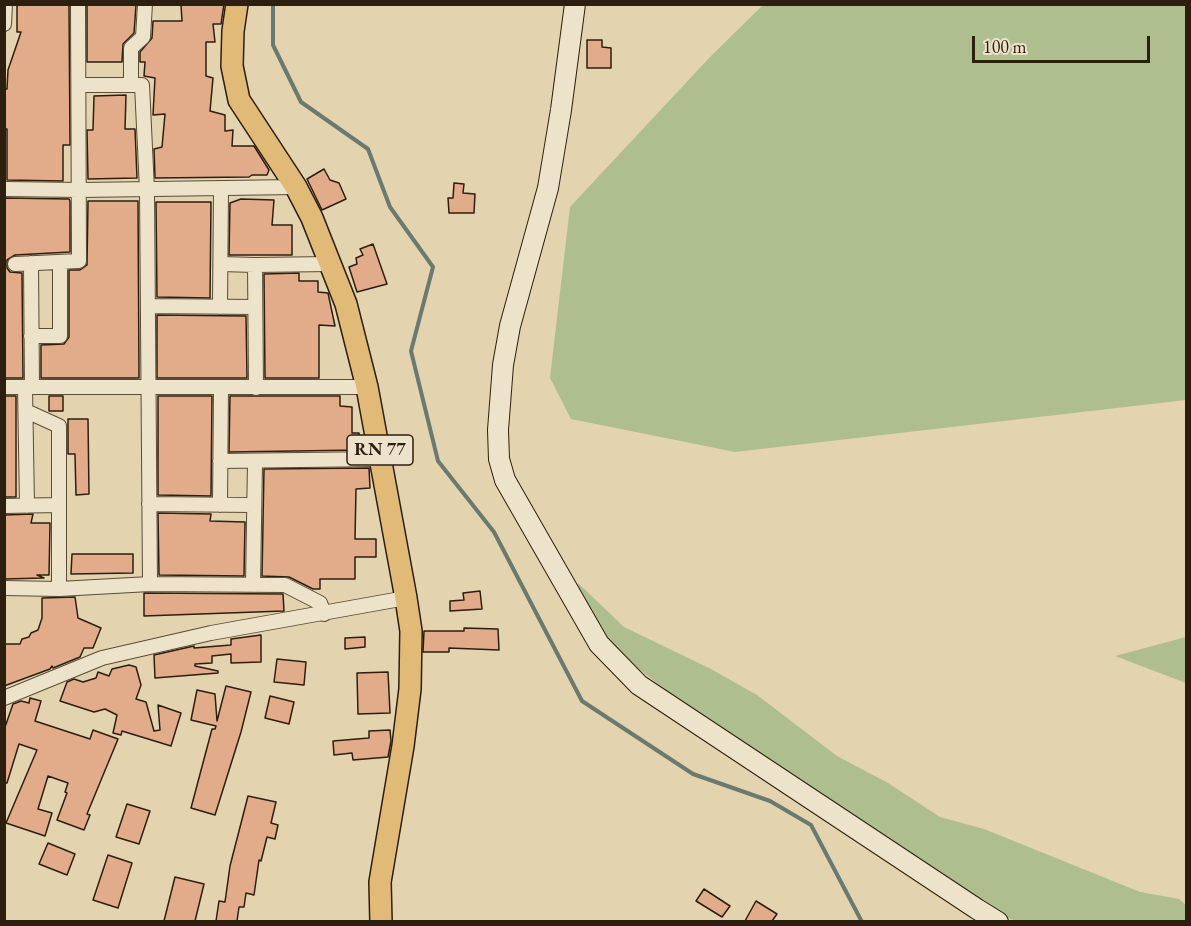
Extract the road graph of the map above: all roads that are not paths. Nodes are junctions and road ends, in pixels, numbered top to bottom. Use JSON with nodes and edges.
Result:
{"nodes":[{"id":1,"x":5,"y":4,"type":"edge"},
{"id":2,"x":78,"y":4,"type":"edge"},
{"id":3,"x":145,"y":4,"type":"edge"},
{"id":4,"x":237,"y":4,"type":"edge"},
{"id":5,"x":575,"y":4,"type":"edge"},
{"id":6,"x":4,"y":24,"type":"edge"},
{"id":7,"x":131,"y":84,"type":"junction"},
{"id":8,"x":78,"y":85,"type":"junction"},
{"id":9,"x":296,"y":187,"type":"junction"},
{"id":10,"x":4,"y":189,"type":"edge"},
{"id":11,"x":221,"y":189,"type":"junction"},
{"id":12,"x":80,"y":190,"type":"junction"},
{"id":13,"x":147,"y":190,"type":"junction"},
{"id":14,"x":60,"y":262,"type":"junction"},
{"id":15,"x":31,"y":263,"type":"junction"},
{"id":16,"x":15,"y":264,"type":"dead end"},
{"id":17,"x":221,"y":264,"type":"junction"},
{"id":18,"x":330,"y":264,"type":"junction"},
{"id":19,"x":255,"y":265,"type":"junction"},
{"id":20,"x":148,"y":306,"type":"junction"},
{"id":21,"x":220,"y":307,"type":"junction"},
{"id":22,"x":255,"y":308,"type":"junction"},
{"id":23,"x":31,"y":336,"type":"junction"},
{"id":24,"x":4,"y":387,"type":"edge"},
{"id":25,"x":29,"y":387,"type":"junction"},
{"id":26,"x":148,"y":387,"type":"junction"},
{"id":27,"x":221,"y":387,"type":"junction"},
{"id":28,"x":256,"y":387,"type":"junction"},
{"id":29,"x":368,"y":387,"type":"junction"},
{"id":30,"x":26,"y":411,"type":"junction"},
{"id":31,"x":382,"y":459,"type":"junction"},
{"id":32,"x":220,"y":461,"type":"junction"},
{"id":33,"x":255,"y":462,"type":"junction"},
{"id":34,"x":149,"y":504,"type":"junction"},
{"id":35,"x":220,"y":505,"type":"junction"},
{"id":36,"x":254,"y":505,"type":"junction"},
{"id":37,"x":4,"y":506,"type":"edge"},
{"id":38,"x":27,"y":506,"type":"junction"},
{"id":39,"x":58,"y":506,"type":"junction"},
{"id":40,"x":150,"y":584,"type":"junction"},
{"id":41,"x":253,"y":585,"type":"junction"},
{"id":42,"x":4,"y":588,"type":"edge"},
{"id":43,"x":59,"y":589,"type":"junction"},
{"id":44,"x":406,"y":598,"type":"junction"},
{"id":45,"x":324,"y":614,"type":"junction"},
{"id":46,"x":4,"y":698,"type":"edge"},
{"id":47,"x":381,"y":921,"type":"edge"},
{"id":48,"x":998,"y":921,"type":"edge"}],
"edges":[{"from":1,"to":6,"type":"street"},
{"from":2,"to":8,"type":"street"},
{"from":3,"to":7,"type":"street"},
{"from":4,"to":9,"type":"main road","number":"RN 77"},
{"from":5,"to":48,"type":"main road"},
{"from":7,"to":8,"type":"street"},
{"from":7,"to":13,"type":"street"},
{"from":8,"to":12,"type":"street"},
{"from":9,"to":11,"type":"street"},
{"from":9,"to":18,"type":"main road","number":"RN 77"},
{"from":10,"to":12,"type":"street"},
{"from":11,"to":13,"type":"street"},
{"from":11,"to":17,"type":"street"},
{"from":12,"to":13,"type":"street"},
{"from":12,"to":14,"type":"street"},
{"from":13,"to":20,"type":"street"},
{"from":14,"to":15,"type":"street"},
{"from":14,"to":23,"type":"street"},
{"from":15,"to":16,"type":"street"},
{"from":15,"to":23,"type":"street"},
{"from":17,"to":19,"type":"street"},
{"from":17,"to":21,"type":"street"},
{"from":18,"to":19,"type":"street"},
{"from":18,"to":29,"type":"main road","number":"RN 77"},
{"from":19,"to":22,"type":"street"},
{"from":20,"to":21,"type":"street"},
{"from":20,"to":26,"type":"street"},
{"from":21,"to":22,"type":"street"},
{"from":22,"to":28,"type":"street"},
{"from":23,"to":25,"type":"street"},
{"from":24,"to":25,"type":"street"},
{"from":25,"to":26,"type":"street"},
{"from":25,"to":30,"type":"street"},
{"from":26,"to":27,"type":"street"},
{"from":26,"to":34,"type":"street"},
{"from":27,"to":28,"type":"street"},
{"from":27,"to":32,"type":"street"},
{"from":28,"to":29,"type":"street"},
{"from":29,"to":31,"type":"main road","number":"RN 77"},
{"from":30,"to":38,"type":"street"},
{"from":30,"to":39,"type":"street"},
{"from":31,"to":33,"type":"street"},
{"from":31,"to":44,"type":"main road","number":"RN 77"},
{"from":32,"to":33,"type":"street"},
{"from":32,"to":35,"type":"street"},
{"from":33,"to":36,"type":"street"},
{"from":34,"to":35,"type":"street"},
{"from":34,"to":40,"type":"street"},
{"from":35,"to":36,"type":"street"},
{"from":36,"to":41,"type":"street"},
{"from":37,"to":38,"type":"street"},
{"from":38,"to":39,"type":"street"},
{"from":39,"to":43,"type":"street"},
{"from":40,"to":41,"type":"street"},
{"from":40,"to":43,"type":"street"},
{"from":41,"to":45,"type":"street"},
{"from":42,"to":43,"type":"street"},
{"from":44,"to":45,"type":"street"},
{"from":44,"to":47,"type":"main road","number":"RN 77"},
{"from":45,"to":46,"type":"street"}]}
